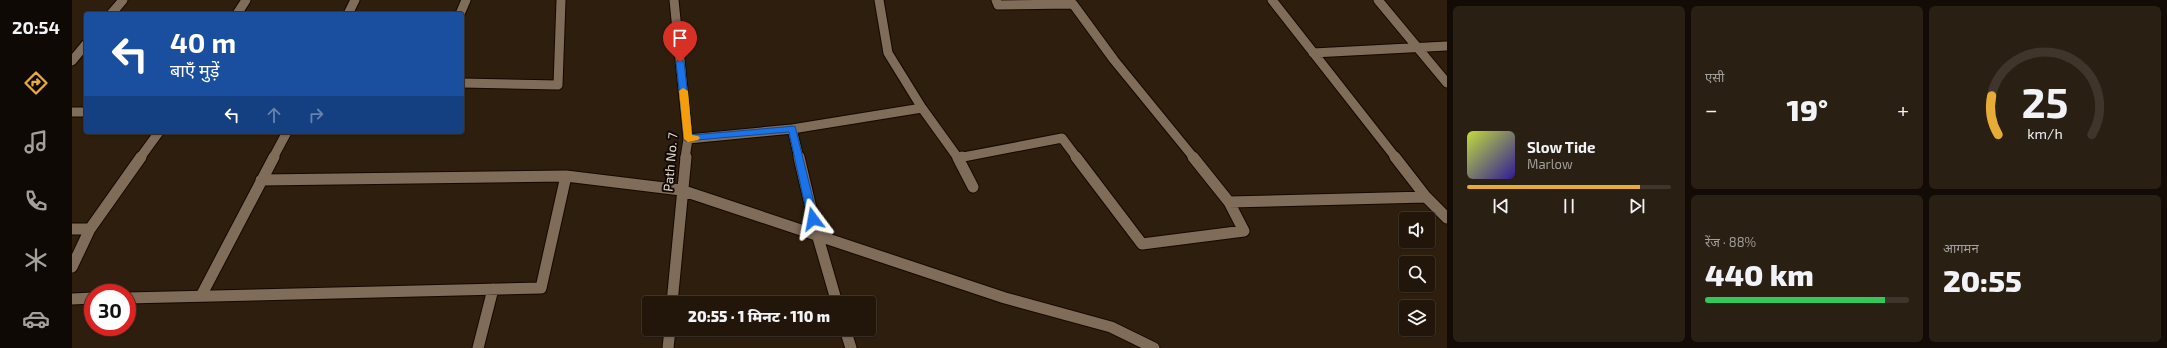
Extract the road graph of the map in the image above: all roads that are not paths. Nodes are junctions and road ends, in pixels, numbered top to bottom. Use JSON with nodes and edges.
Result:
{"nodes":[{"id":1,"x":123,"y":0,"type":"edge"},
{"id":2,"x":246,"y":0,"type":"edge"},
{"id":3,"x":355,"y":0,"type":"edge"},
{"id":4,"x":466,"y":0,"type":"edge"},
{"id":5,"x":561,"y":0,"type":"edge"},
{"id":6,"x":674,"y":0,"type":"edge"},
{"id":7,"x":879,"y":0,"type":"edge"},
{"id":8,"x":996,"y":0,"type":"edge"},
{"id":9,"x":1272,"y":0,"type":"edge"},
{"id":10,"x":1378,"y":0,"type":"edge"},
{"id":11,"x":113,"y":12,"type":"edge"},
{"id":12,"x":238,"y":12,"type":"edge"},
{"id":13,"x":349,"y":12,"type":"edge"},
{"id":14,"x":461,"y":12,"type":"edge"},
{"id":15,"x":84,"y":46,"type":"edge"},
{"id":16,"x":1447,"y":46,"type":"edge"},
{"id":17,"x":1419,"y":48,"type":"junction"},
{"id":18,"x":1313,"y":54,"type":"junction"},
{"id":19,"x":72,"y":61,"type":"edge"},
{"id":20,"x":464,"y":83,"type":"edge"},
{"id":21,"x":1447,"y":84,"type":"edge"},
{"id":22,"x":922,"y":108,"type":"junction"},
{"id":23,"x":72,"y":112,"type":"edge"},
{"id":24,"x":84,"y":112,"type":"edge"},
{"id":25,"x":792,"y":129,"type":"junction"},
{"id":26,"x":159,"y":134,"type":"edge"},
{"id":27,"x":286,"y":134,"type":"edge"},
{"id":28,"x":688,"y":139,"type":"junction"},
{"id":29,"x":958,"y":158,"type":"junction"},
{"id":30,"x":566,"y":176,"type":"junction"},
{"id":31,"x":262,"y":180,"type":"junction"},
{"id":32,"x":973,"y":187,"type":"dead end"},
{"id":33,"x":682,"y":190,"type":"junction"},
{"id":34,"x":1426,"y":197,"type":"junction"},
{"id":35,"x":1229,"y":202,"type":"junction"},
{"id":36,"x":1447,"y":218,"type":"edge"},
{"id":37,"x":72,"y":229,"type":"edge"},
{"id":38,"x":90,"y":230,"type":"junction"},
{"id":39,"x":816,"y":234,"type":"junction"},
{"id":40,"x":72,"y":267,"type":"edge"},
{"id":41,"x":493,"y":289,"type":"junction"},
{"id":42,"x":201,"y":296,"type":"junction"},
{"id":43,"x":673,"y":296,"type":"edge"},
{"id":44,"x":835,"y":296,"type":"edge"},
{"id":45,"x":84,"y":298,"type":"edge"},
{"id":46,"x":136,"y":298,"type":"edge"},
{"id":47,"x":72,"y":299,"type":"edge"},
{"id":48,"x":669,"y":336,"type":"edge"},
{"id":49,"x":847,"y":336,"type":"edge"},
{"id":50,"x":478,"y":348,"type":"edge"},
{"id":51,"x":668,"y":348,"type":"edge"},
{"id":52,"x":851,"y":348,"type":"edge"},
{"id":53,"x":1154,"y":348,"type":"edge"}],
"edges":[{"from":1,"to":11,"type":"street"},
{"from":2,"to":12,"type":"street"},
{"from":3,"to":13,"type":"street"},
{"from":4,"to":14,"type":"street"},
{"from":5,"to":20,"type":"street"},
{"from":6,"to":28,"type":"street","name":"Path No. 7"},
{"from":7,"to":22,"type":"street"},
{"from":8,"to":35,"type":"street"},
{"from":9,"to":18,"type":"street"},
{"from":10,"to":17,"type":"street"},
{"from":15,"to":19,"type":"street"},
{"from":16,"to":17,"type":"street"},
{"from":17,"to":18,"type":"street"},
{"from":17,"to":21,"type":"street"},
{"from":18,"to":34,"type":"street"},
{"from":22,"to":25,"type":"street"},
{"from":22,"to":29,"type":"street"},
{"from":23,"to":24,"type":"street"},
{"from":25,"to":28,"type":"street"},
{"from":25,"to":39,"type":"street"},
{"from":26,"to":38,"type":"street"},
{"from":27,"to":31,"type":"street"},
{"from":28,"to":33,"type":"street","name":"Path No. 7"},
{"from":29,"to":32,"type":"street"},
{"from":29,"to":35,"type":"street"},
{"from":30,"to":31,"type":"street"},
{"from":30,"to":33,"type":"street"},
{"from":30,"to":41,"type":"street"},
{"from":31,"to":42,"type":"street"},
{"from":33,"to":39,"type":"street"},
{"from":33,"to":43,"type":"street","name":"Path No. 7"},
{"from":34,"to":35,"type":"street"},
{"from":34,"to":36,"type":"street"},
{"from":37,"to":38,"type":"street"},
{"from":38,"to":40,"type":"street"},
{"from":39,"to":44,"type":"street"},
{"from":39,"to":53,"type":"street"},
{"from":41,"to":42,"type":"street"},
{"from":41,"to":50,"type":"street"},
{"from":42,"to":46,"type":"street"},
{"from":45,"to":47,"type":"street"},
{"from":48,"to":51,"type":"street"},
{"from":49,"to":52,"type":"street"}]}
